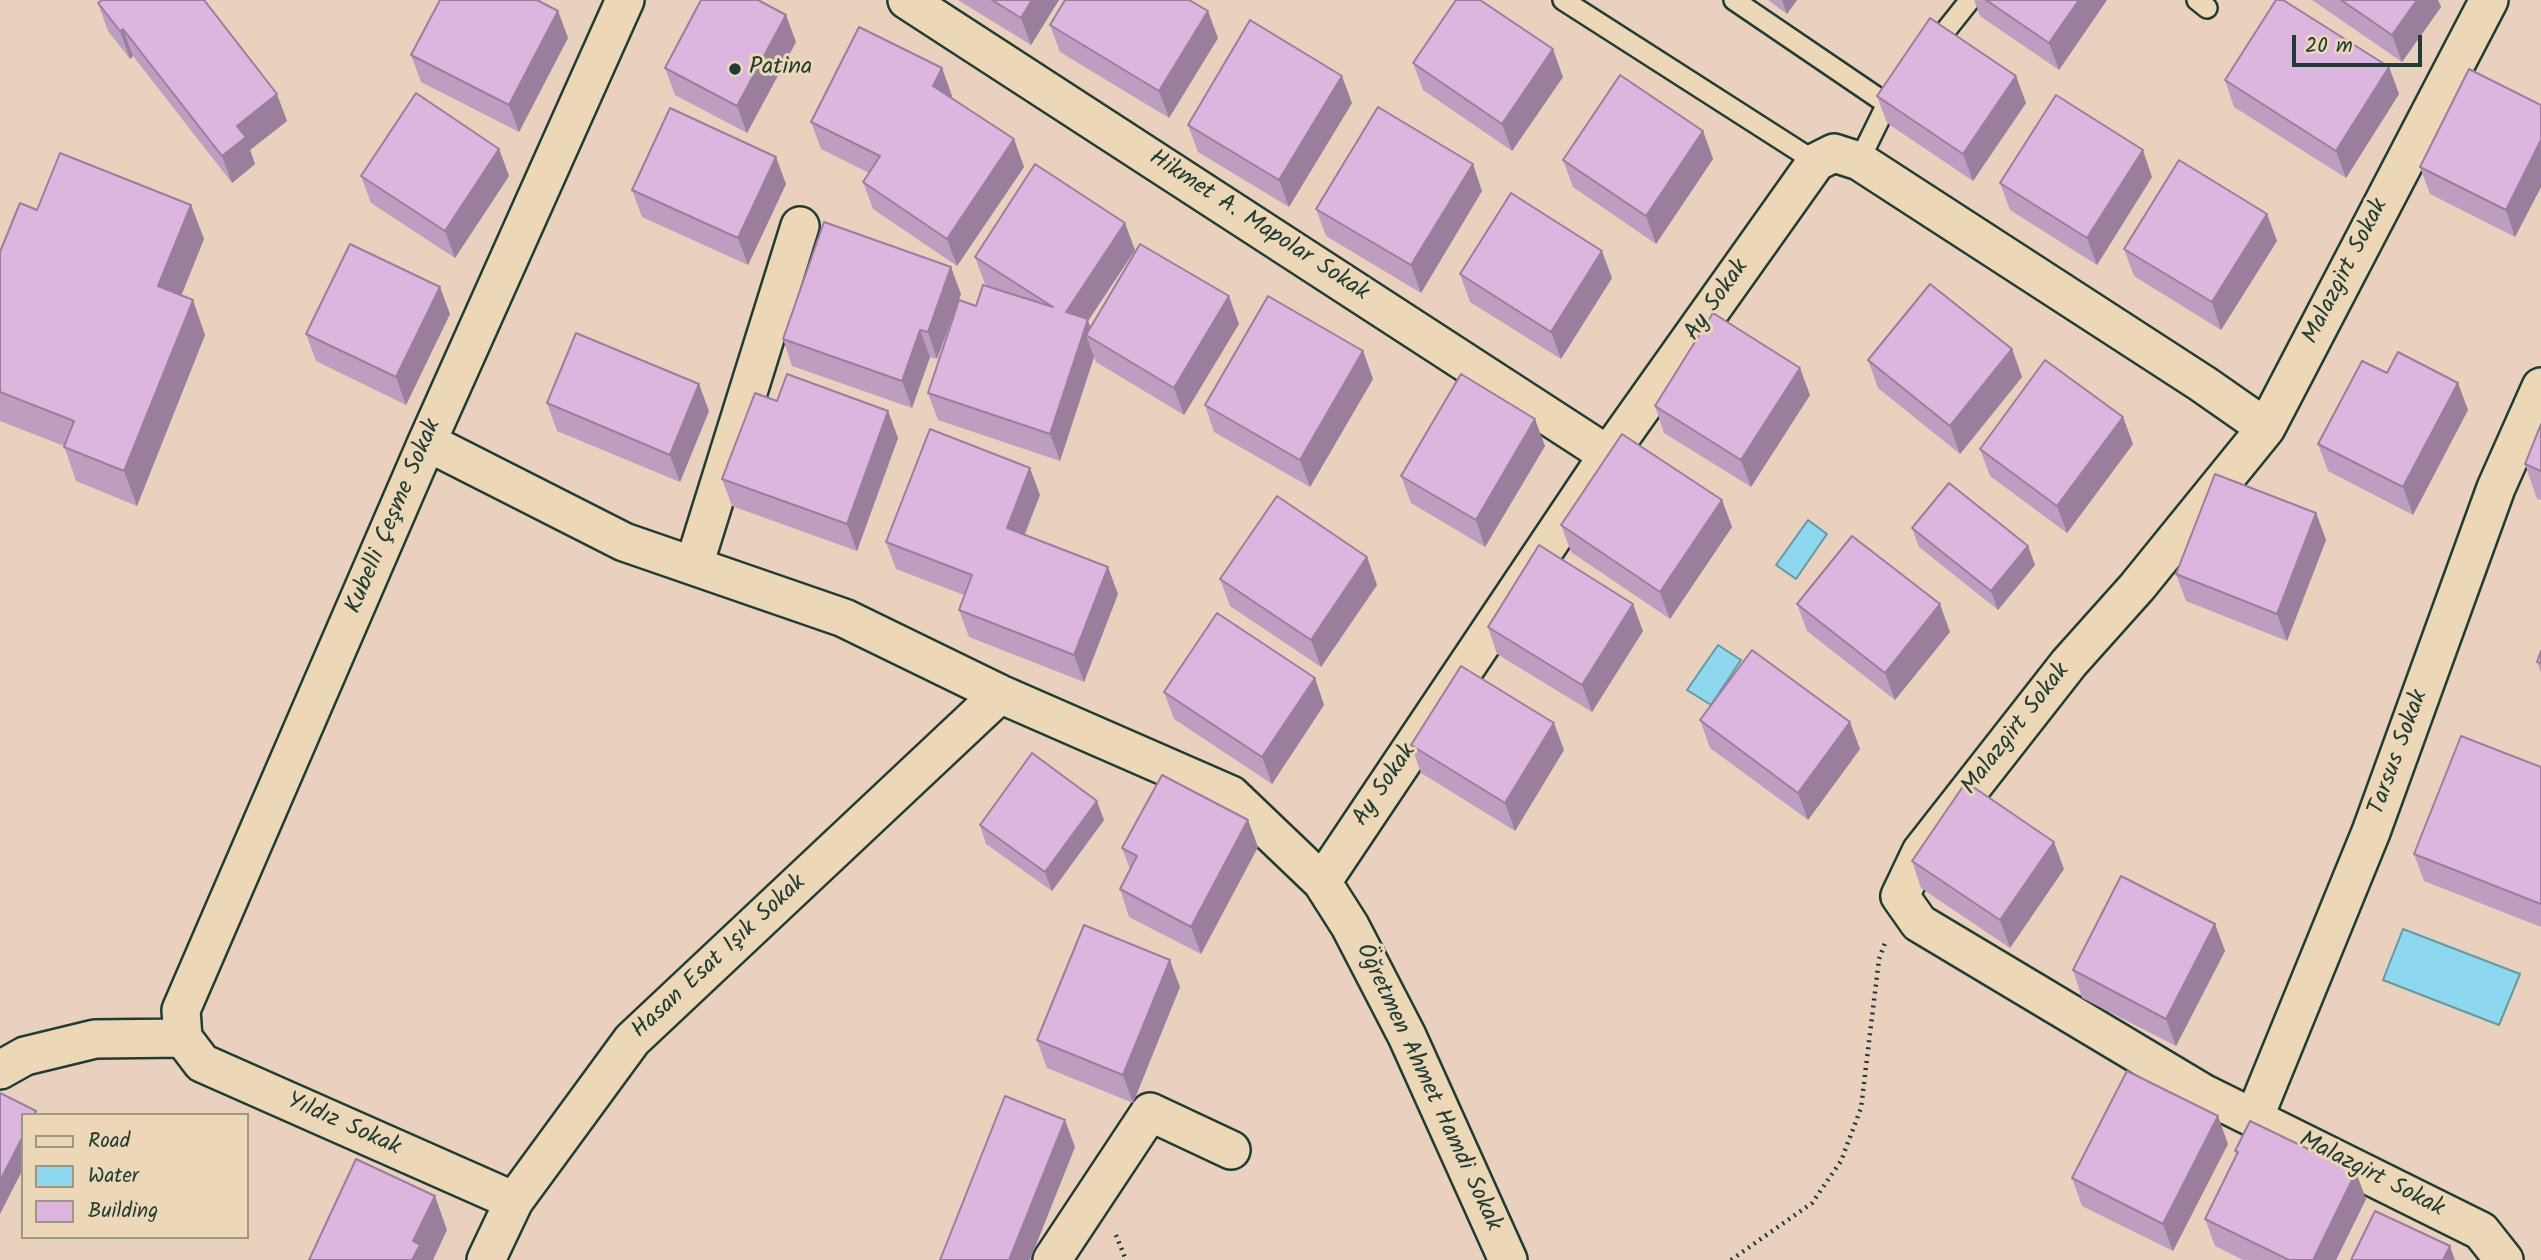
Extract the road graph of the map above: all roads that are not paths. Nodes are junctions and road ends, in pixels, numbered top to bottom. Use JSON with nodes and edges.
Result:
{"nodes":[{"id":1,"x":625,"y":0,"type":"edge"},
{"id":2,"x":908,"y":0,"type":"edge"},
{"id":3,"x":1563,"y":0,"type":"edge"},
{"id":4,"x":1734,"y":0,"type":"edge"},
{"id":5,"x":1970,"y":0,"type":"edge"},
{"id":6,"x":2489,"y":0,"type":"edge"},
{"id":7,"x":1887,"y":104,"type":"junction"},
{"id":8,"x":1859,"y":161,"type":"junction"},
{"id":9,"x":1816,"y":162,"type":"junction"},
{"id":10,"x":800,"y":226,"type":"dead end"},
{"id":11,"x":2541,"y":387,"type":"edge"},
{"id":12,"x":2266,"y":428,"type":"junction"},
{"id":13,"x":427,"y":442,"type":"junction"},
{"id":14,"x":1608,"y":455,"type":"junction"},
{"id":15,"x":694,"y":565,"type":"junction"},
{"id":16,"x":1000,"y":694,"type":"junction"},
{"id":17,"x":1322,"y":882,"type":"junction"},
{"id":18,"x":183,"y":1038,"type":"junction"},
{"id":19,"x":0,"y":1070,"type":"edge"},
{"id":20,"x":2255,"y":1118,"type":"junction"},
{"id":21,"x":1231,"y":1150,"type":"dead end"},
{"id":22,"x":514,"y":1201,"type":"junction"},
{"id":23,"x":486,"y":1260,"type":"edge"},
{"id":24,"x":1052,"y":1260,"type":"edge"},
{"id":25,"x":1508,"y":1260,"type":"edge"},
{"id":26,"x":2504,"y":1260,"type":"edge"}],
"edges":[{"from":1,"to":13,"type":"street","name":"Kubelli Çeşme Sokak"},
{"from":2,"to":14,"type":"street","name":"Hikmet A. Mapolar Sokak"},
{"from":3,"to":9,"type":"lane"},
{"from":4,"to":7,"type":"lane"},
{"from":5,"to":7,"type":"lane"},
{"from":6,"to":12,"type":"street","name":"Malazgirt Sokak"},
{"from":7,"to":8,"type":"lane"},
{"from":8,"to":9,"type":"street"},
{"from":8,"to":12,"type":"street"},
{"from":9,"to":14,"type":"street","name":"Ay Sokak"},
{"from":10,"to":15,"type":"street"},
{"from":11,"to":20,"type":"street","name":"Tarsus Sokak"},
{"from":12,"to":20,"type":"street","name":"Malazgirt Sokak"},
{"from":13,"to":15,"type":"street"},
{"from":13,"to":18,"type":"street","name":"Kubelli Çeşme Sokak"},
{"from":14,"to":17,"type":"street","name":"Ay Sokak"},
{"from":15,"to":16,"type":"street"},
{"from":16,"to":17,"type":"street"},
{"from":16,"to":22,"type":"street","name":"Hasan Esat Işık Sokak"},
{"from":17,"to":25,"type":"street","name":"Öğretmen Ahmet Hamdi Sokak"},
{"from":18,"to":19,"type":"street"},
{"from":18,"to":22,"type":"street","name":"Yıldız Sokak"},
{"from":20,"to":26,"type":"street","name":"Malazgirt Sokak"},
{"from":21,"to":24,"type":"street"},
{"from":22,"to":23,"type":"street","name":"Hasan Esat Işık Sokak"}]}
